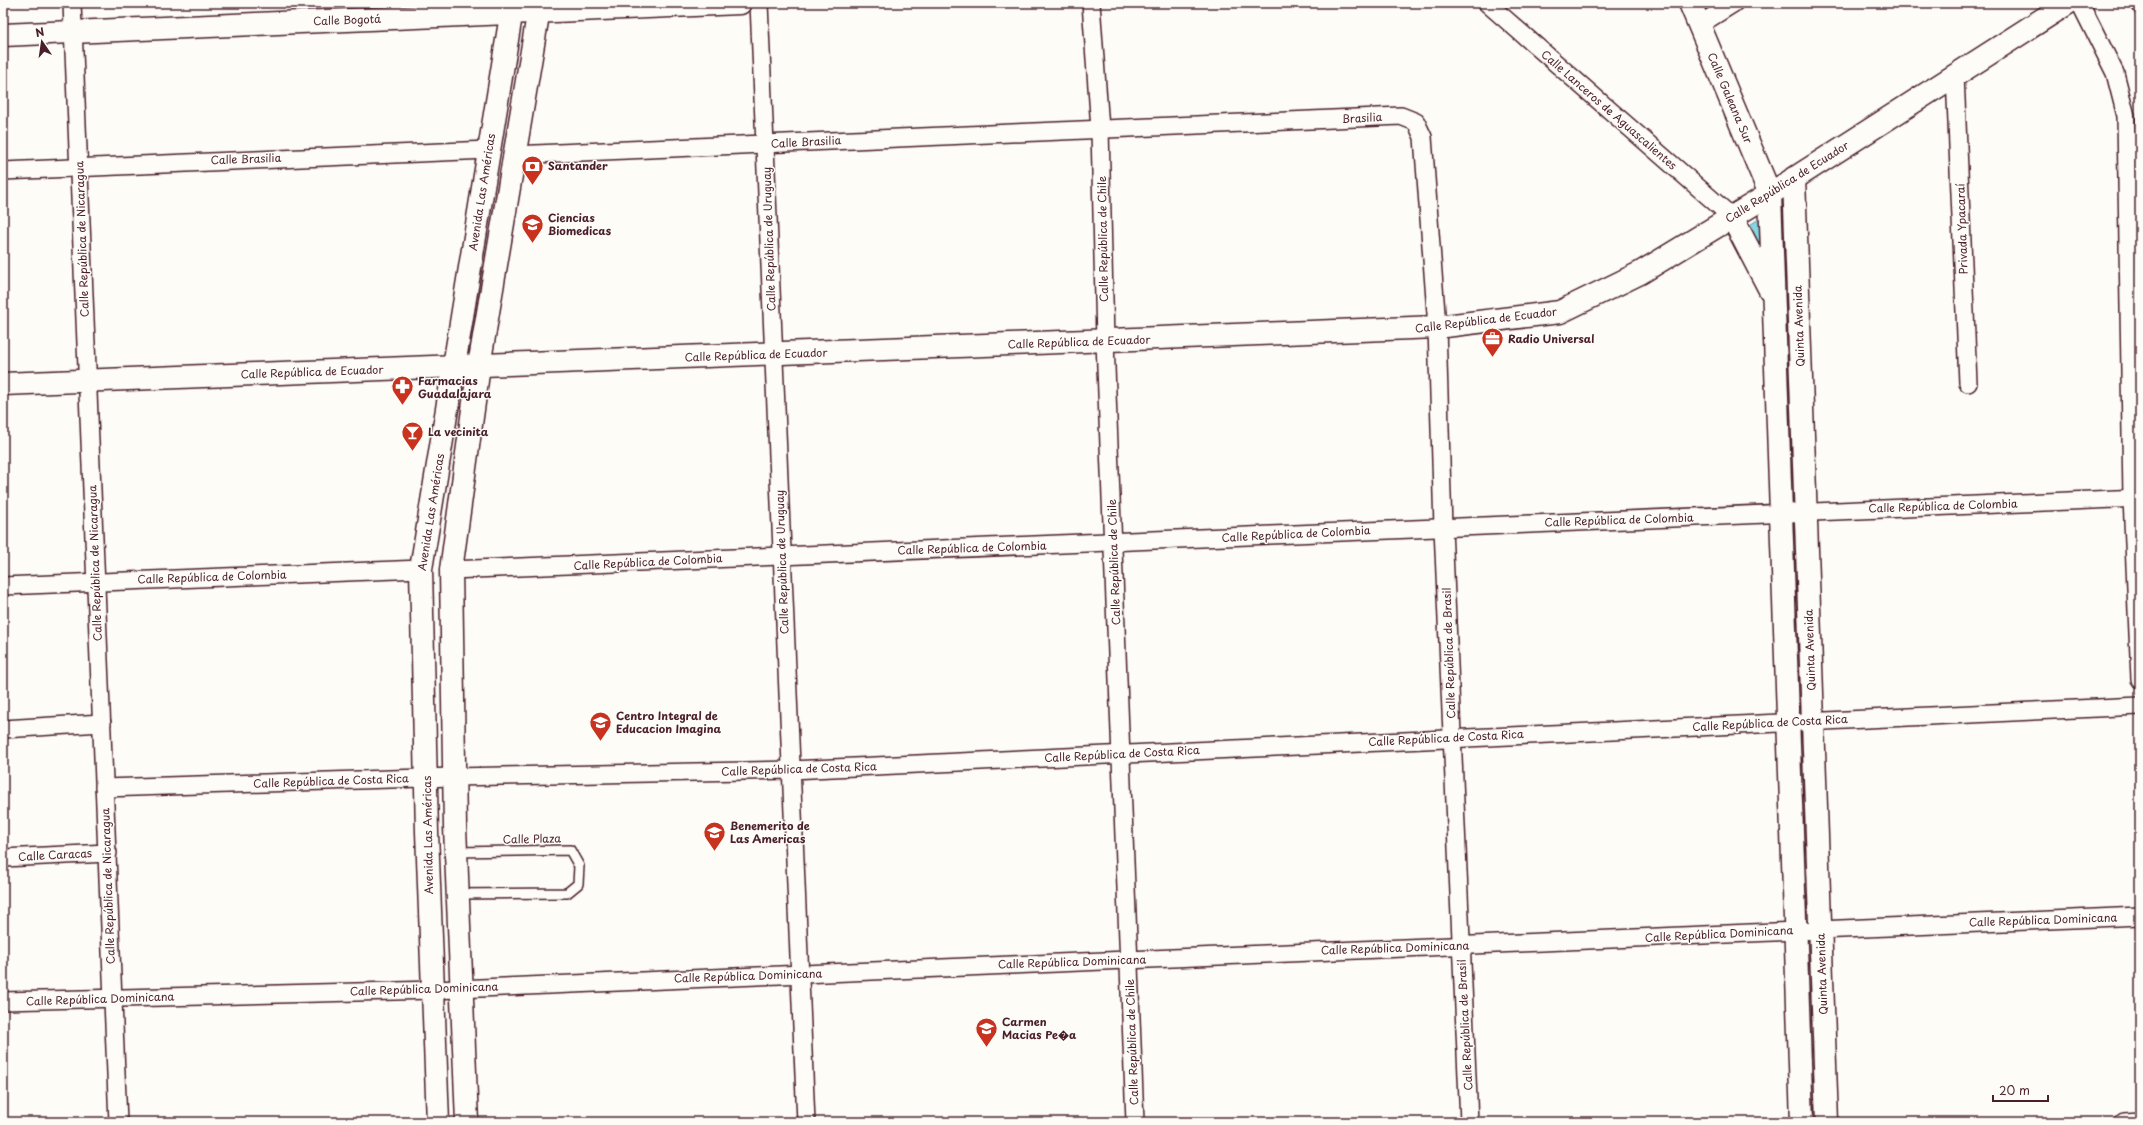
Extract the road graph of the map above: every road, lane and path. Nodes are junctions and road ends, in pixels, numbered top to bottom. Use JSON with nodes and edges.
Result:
{"nodes":[{"id":1,"x":72,"y":3,"type":"edge"},
{"id":2,"x":740,"y":3,"type":"edge"},
{"id":3,"x":759,"y":3,"type":"edge"},
{"id":4,"x":1091,"y":3,"type":"edge"},
{"id":5,"x":1487,"y":3,"type":"edge"},
{"id":6,"x":1690,"y":3,"type":"edge"},
{"id":7,"x":1734,"y":3,"type":"edge"},
{"id":8,"x":2068,"y":3,"type":"edge"},
{"id":9,"x":2080,"y":3,"type":"edge"},
{"id":10,"x":2135,"y":3,"type":"edge"},
{"id":11,"x":539,"y":7,"type":"edge"},
{"id":12,"x":512,"y":8,"type":"edge"},
{"id":13,"x":2140,"y":11,"type":"edge"},
{"id":14,"x":1699,"y":25,"type":"junction"},
{"id":15,"x":73,"y":32,"type":"junction"},
{"id":16,"x":3,"y":35,"type":"edge"},
{"id":17,"x":1955,"y":75,"type":"junction"},
{"id":18,"x":1100,"y":129,"type":"junction"},
{"id":19,"x":765,"y":144,"type":"junction"},
{"id":20,"x":488,"y":150,"type":"junction"},
{"id":21,"x":513,"y":156,"type":"junction"},
{"id":22,"x":79,"y":166,"type":"junction"},
{"id":23,"x":3,"y":171,"type":"edge"},
{"id":24,"x":1794,"y":178,"type":"junction"},
{"id":25,"x":1770,"y":194,"type":"junction"},
{"id":26,"x":1732,"y":217,"type":"junction"},
{"id":27,"x":1773,"y":296,"type":"junction"},
{"id":28,"x":1437,"y":328,"type":"junction"},
{"id":29,"x":1105,"y":341,"type":"junction"},
{"id":30,"x":774,"y":354,"type":"junction"},
{"id":31,"x":479,"y":366,"type":"junction"},
{"id":32,"x":454,"y":367,"type":"junction"},
{"id":33,"x":88,"y":381,"type":"junction"},
{"id":34,"x":1968,"y":383,"type":"dead end"},
{"id":35,"x":3,"y":384,"type":"edge"},
{"id":36,"x":2136,"y":498,"type":"edge"},
{"id":37,"x":1805,"y":512,"type":"junction"},
{"id":38,"x":1781,"y":513,"type":"junction"},
{"id":39,"x":1443,"y":528,"type":"junction"},
{"id":40,"x":1113,"y":542,"type":"junction"},
{"id":41,"x":782,"y":556,"type":"junction"},
{"id":42,"x":421,"y":569,"type":"junction"},
{"id":43,"x":451,"y":570,"type":"junction"},
{"id":44,"x":96,"y":582,"type":"junction"},
{"id":45,"x":3,"y":586,"type":"edge"},
{"id":46,"x":2140,"y":679,"type":"edge"},
{"id":47,"x":2140,"y":706,"type":"edge"},
{"id":48,"x":1813,"y":721,"type":"junction"},
{"id":49,"x":1788,"y":722,"type":"junction"},
{"id":50,"x":102,"y":723,"type":"junction"},
{"id":51,"x":3,"y":729,"type":"edge"},
{"id":52,"x":1452,"y":738,"type":"junction"},
{"id":53,"x":1120,"y":754,"type":"junction"},
{"id":54,"x":791,"y":770,"type":"junction"},
{"id":55,"x":453,"y":777,"type":"junction"},
{"id":56,"x":427,"y":778,"type":"junction"},
{"id":57,"x":104,"y":788,"type":"junction"},
{"id":58,"x":456,"y":852,"type":"junction"},
{"id":59,"x":108,"y":853,"type":"junction"},
{"id":60,"x":3,"y":858,"type":"edge"},
{"id":61,"x":457,"y":894,"type":"junction"},
{"id":62,"x":2140,"y":916,"type":"edge"},
{"id":63,"x":1820,"y":929,"type":"junction"},
{"id":64,"x":1796,"y":930,"type":"junction"},
{"id":65,"x":1461,"y":945,"type":"junction"},
{"id":66,"x":1128,"y":960,"type":"junction"},
{"id":67,"x":799,"y":974,"type":"junction"},
{"id":68,"x":461,"y":988,"type":"junction"},
{"id":69,"x":434,"y":990,"type":"junction"},
{"id":70,"x":112,"y":998,"type":"junction"},
{"id":71,"x":3,"y":1001,"type":"edge"},
{"id":72,"x":2140,"y":1121,"type":"edge"},
{"id":73,"x":118,"y":1122,"type":"edge"},
{"id":74,"x":438,"y":1122,"type":"edge"},
{"id":75,"x":467,"y":1122,"type":"edge"},
{"id":76,"x":806,"y":1122,"type":"edge"},
{"id":77,"x":1135,"y":1122,"type":"edge"},
{"id":78,"x":1469,"y":1122,"type":"edge"},
{"id":79,"x":1802,"y":1122,"type":"edge"},
{"id":80,"x":1827,"y":1122,"type":"edge"},
{"id":81,"x":2123,"y":1122,"type":"edge"}],
"edges":[{"from":1,"to":15,"type":"street","name":"Calle República de Nicaragua"},
{"from":2,"to":11,"type":"street","name":"Calle Bogotá"},
{"from":3,"to":19,"type":"street","name":"Calle República de Uruguay"},
{"from":4,"to":18,"type":"street","name":"Calle República de Chile"},
{"from":5,"to":26,"type":"street","name":"Calle Lanceros de Aguascalientes"},
{"from":6,"to":14,"type":"street","name":"Calle Galeana Sur"},
{"from":7,"to":14,"type":"street"},
{"from":8,"to":17,"type":"street","name":"Calle República de Ecuador"},
{"from":9,"to":36,"type":"street"},
{"from":10,"to":13,"type":"lane"},
{"from":11,"to":12,"type":"street","name":"Calle Bogotá"},
{"from":11,"to":21,"type":"street"},
{"from":12,"to":15,"type":"street","name":"Calle Bogotá"},
{"from":12,"to":20,"type":"street","name":"Avenida Las Américas"},
{"from":14,"to":25,"type":"street","name":"Calle Galeana Sur"},
{"from":15,"to":16,"type":"street","name":"Calle Bogotá"},
{"from":15,"to":22,"type":"street","name":"Calle República de Nicaragua"},
{"from":17,"to":24,"type":"street","name":"Calle República de Ecuador"},
{"from":17,"to":34,"type":"street","name":"Privada Ypacaraí"},
{"from":18,"to":19,"type":"street","name":"Calle Brasilia"},
{"from":18,"to":28,"type":"street","name":"Brasilia"},
{"from":18,"to":29,"type":"street","name":"Calle República de Chile"},
{"from":19,"to":21,"type":"street","name":"Calle Brasilia"},
{"from":19,"to":30,"type":"street","name":"Calle República de Uruguay"},
{"from":20,"to":22,"type":"street","name":"Calle Brasilia"},
{"from":20,"to":32,"type":"street","name":"Avenida Las Américas"},
{"from":21,"to":31,"type":"street"},
{"from":22,"to":23,"type":"street","name":"Calle Brasilia"},
{"from":22,"to":33,"type":"street","name":"Calle República de Nicaragua"},
{"from":24,"to":25,"type":"street","name":"Calle República de Ecuador"},
{"from":24,"to":37,"type":"street","name":"Quinta Avenida"},
{"from":25,"to":26,"type":"street","name":"Calle República de Ecuador"},
{"from":25,"to":27,"type":"street"},
{"from":26,"to":27,"type":"street"},
{"from":26,"to":28,"type":"street","name":"Calle República de Ecuador"},
{"from":27,"to":38,"type":"street"},
{"from":28,"to":29,"type":"street","name":"Calle República de Ecuador"},
{"from":28,"to":39,"type":"street","name":"Calle República de Brasil"},
{"from":29,"to":30,"type":"street","name":"Calle República de Ecuador"},
{"from":29,"to":40,"type":"street","name":"Calle República de Chile"},
{"from":30,"to":31,"type":"street","name":"Calle República de Ecuador"},
{"from":30,"to":41,"type":"street","name":"Calle República de Uruguay"},
{"from":31,"to":32,"type":"street","name":"Calle República de Ecuador"},
{"from":31,"to":43,"type":"street"},
{"from":32,"to":33,"type":"street","name":"Calle República de Ecuador"},
{"from":32,"to":42,"type":"street","name":"Avenida Las Américas"},
{"from":33,"to":35,"type":"street","name":"Calle República de Ecuador"},
{"from":33,"to":44,"type":"street","name":"Calle República de Nicaragua"},
{"from":36,"to":37,"type":"street","name":"Calle República de Colombia"},
{"from":36,"to":46,"type":"street"},
{"from":37,"to":38,"type":"street","name":"Calle República de Colombia"},
{"from":37,"to":48,"type":"street","name":"Quinta Avenida"},
{"from":38,"to":39,"type":"street","name":"Calle República de Colombia"},
{"from":38,"to":49,"type":"street"},
{"from":39,"to":40,"type":"street","name":"Calle República de Colombia"},
{"from":39,"to":52,"type":"street","name":"Calle República de Brasil"},
{"from":40,"to":41,"type":"street","name":"Calle República de Colombia"},
{"from":40,"to":53,"type":"street","name":"Calle República de Chile"},
{"from":41,"to":43,"type":"street","name":"Calle República de Colombia"},
{"from":41,"to":54,"type":"street","name":"Calle República de Uruguay"},
{"from":42,"to":44,"type":"street","name":"Calle República de Colombia"},
{"from":42,"to":56,"type":"street","name":"Avenida Las Américas"},
{"from":43,"to":55,"type":"street"},
{"from":44,"to":45,"type":"street","name":"Calle República de Colombia"},
{"from":44,"to":50,"type":"street","name":"Calle República de Nicaragua"},
{"from":47,"to":48,"type":"street","name":"Calle República de Costa Rica"},
{"from":48,"to":49,"type":"street","name":"Calle República de Costa Rica"},
{"from":48,"to":63,"type":"street","name":"Quinta Avenida"},
{"from":49,"to":52,"type":"street","name":"Calle República de Costa Rica"},
{"from":49,"to":64,"type":"street"},
{"from":50,"to":51,"type":"street"},
{"from":50,"to":57,"type":"street","name":"Calle República de Nicaragua"},
{"from":52,"to":53,"type":"street","name":"Calle República de Costa Rica"},
{"from":52,"to":65,"type":"street","name":"Calle República de Brasil"},
{"from":53,"to":54,"type":"street","name":"Calle República de Costa Rica"},
{"from":53,"to":66,"type":"street","name":"Calle República de Chile"},
{"from":54,"to":55,"type":"street","name":"Calle República de Costa Rica"},
{"from":54,"to":67,"type":"street","name":"Calle República de Uruguay"},
{"from":55,"to":56,"type":"street","name":"Calle República de Costa Rica"},
{"from":55,"to":58,"type":"street"},
{"from":56,"to":57,"type":"street","name":"Calle República de Costa Rica"},
{"from":56,"to":69,"type":"street","name":"Avenida Las Américas"},
{"from":57,"to":59,"type":"street","name":"Calle República de Nicaragua"},
{"from":58,"to":61,"type":"street"},
{"from":58,"to":61,"type":"lane","name":"Calle Plaza"},
{"from":59,"to":60,"type":"street","name":"Calle Caracas"},
{"from":59,"to":70,"type":"street","name":"Calle República de Nicaragua"},
{"from":61,"to":68,"type":"street"},
{"from":62,"to":63,"type":"street","name":"Calle República Dominicana"},
{"from":63,"to":64,"type":"street","name":"Calle República Dominicana"},
{"from":63,"to":80,"type":"street","name":"Quinta Avenida"},
{"from":64,"to":65,"type":"street","name":"Calle República Dominicana"},
{"from":64,"to":79,"type":"street"},
{"from":65,"to":66,"type":"street","name":"Calle República Dominicana"},
{"from":65,"to":78,"type":"street","name":"Calle República de Brasil"},
{"from":66,"to":67,"type":"street","name":"Calle República Dominicana"},
{"from":66,"to":77,"type":"street","name":"Calle República de Chile"},
{"from":67,"to":68,"type":"street","name":"Calle República Dominicana"},
{"from":67,"to":76,"type":"street","name":"Calle República de Uruguay"},
{"from":68,"to":69,"type":"street","name":"Calle República Dominicana"},
{"from":68,"to":75,"type":"street"},
{"from":69,"to":70,"type":"street","name":"Calle República Dominicana"},
{"from":69,"to":74,"type":"street","name":"Avenida Las Américas"},
{"from":70,"to":71,"type":"street","name":"Calle República Dominicana"},
{"from":70,"to":73,"type":"street","name":"Calle República de Nicaragua"},
{"from":72,"to":81,"type":"street"}]}
